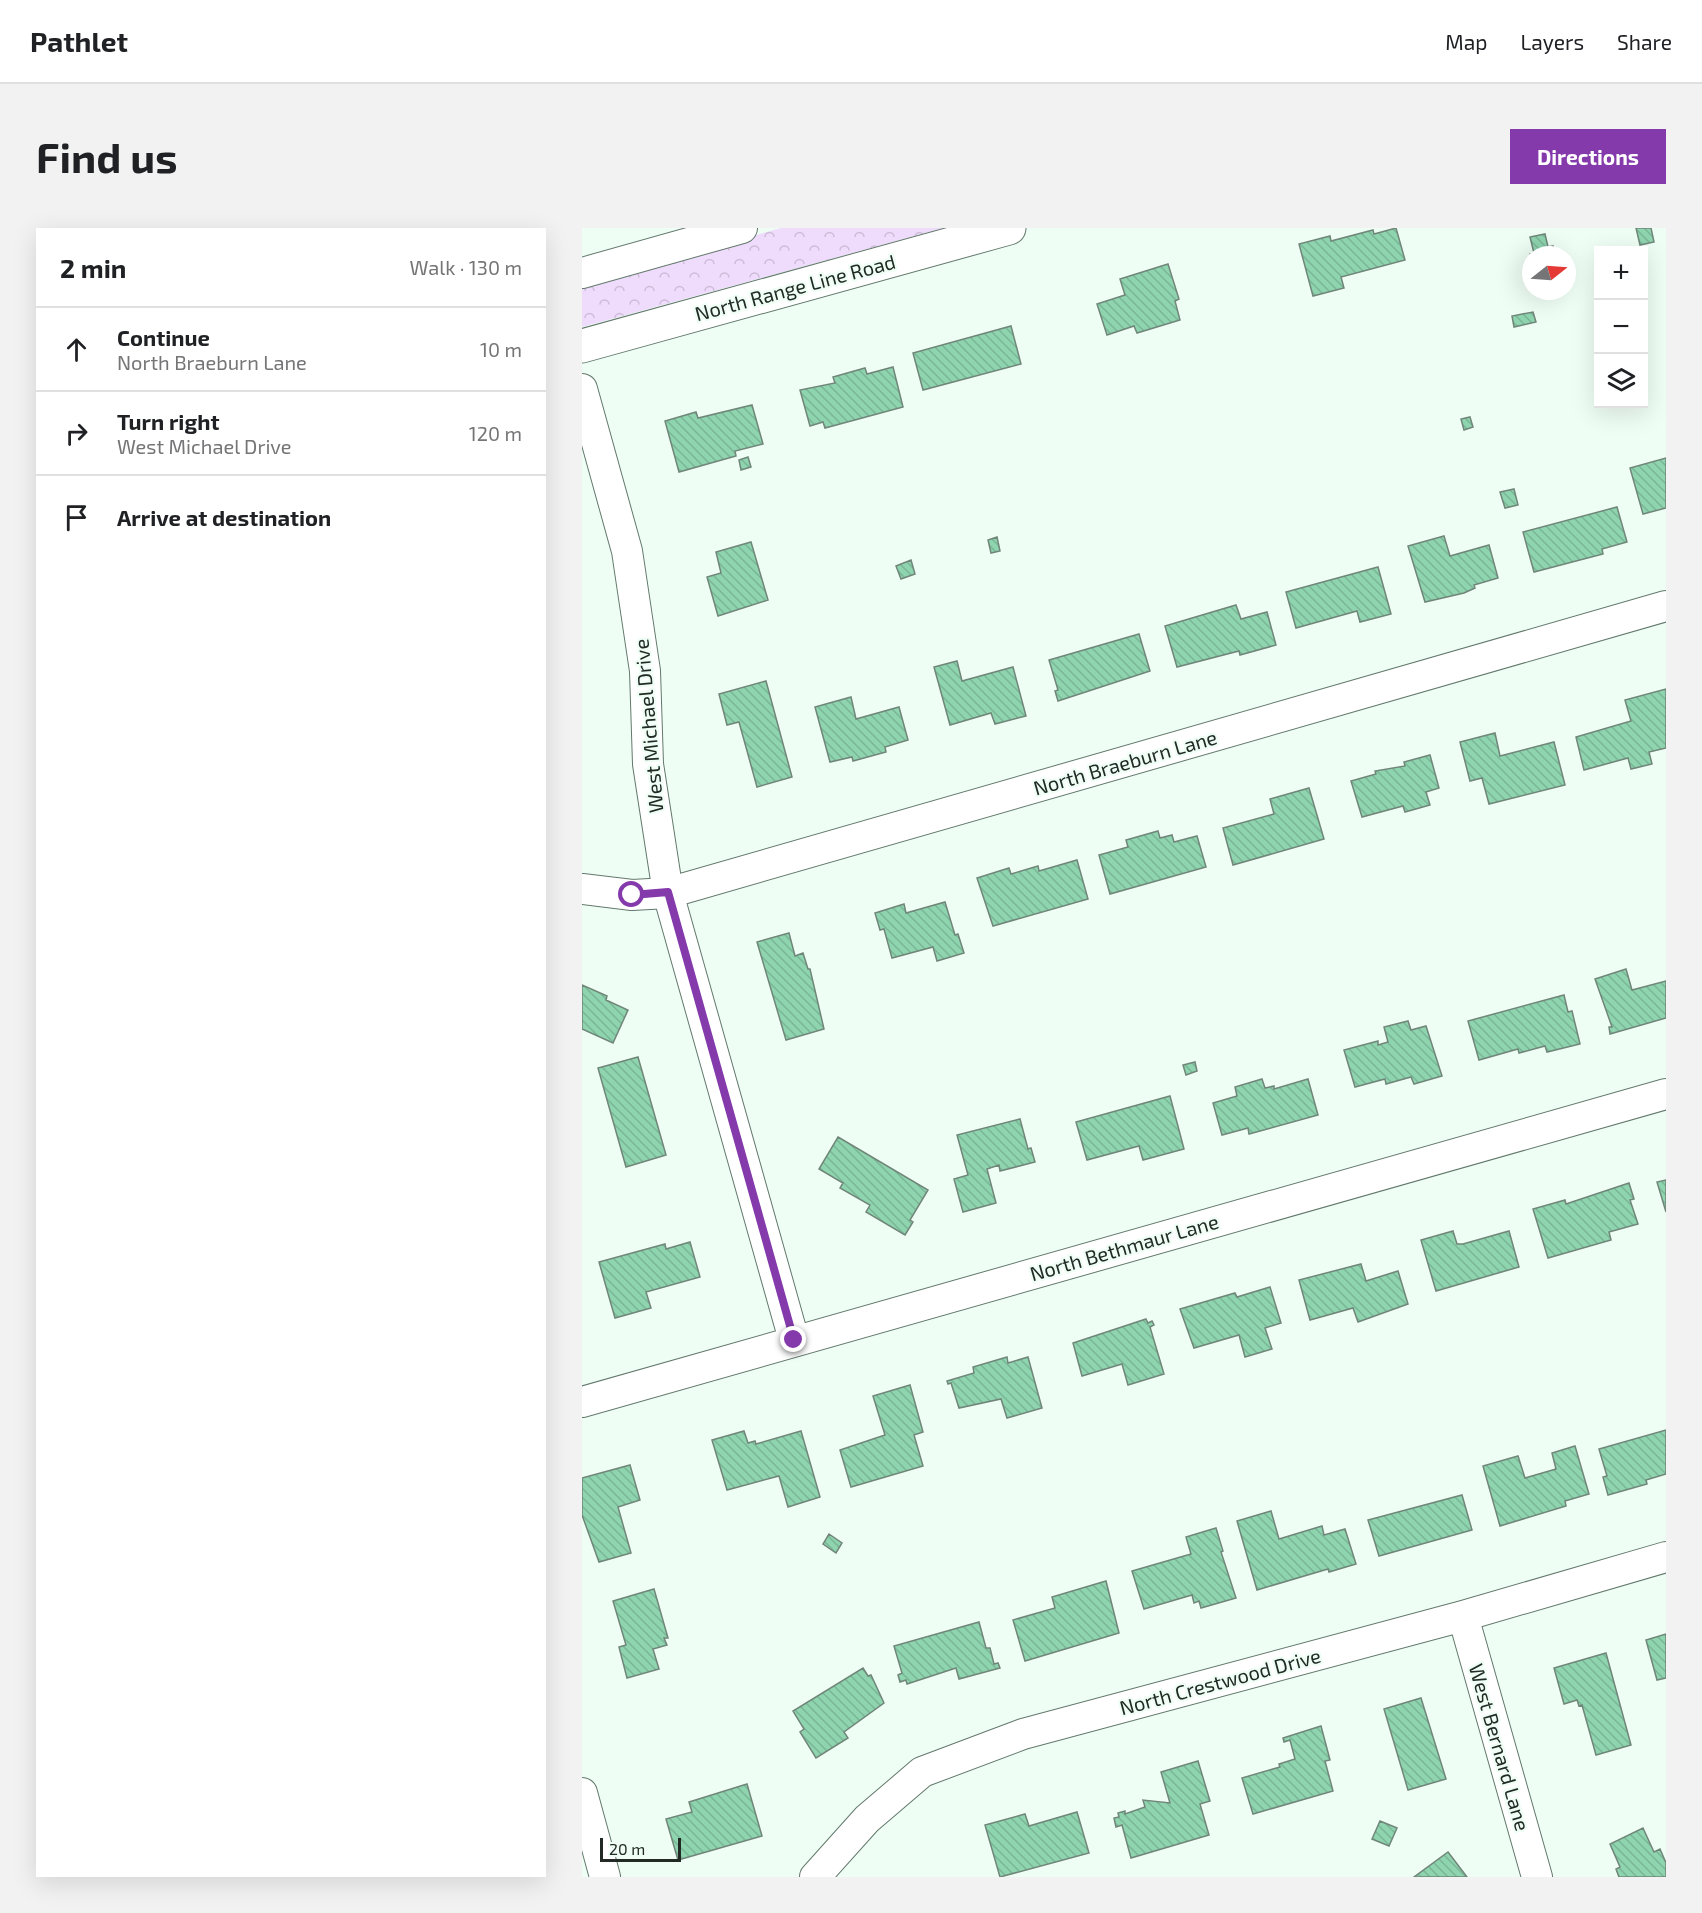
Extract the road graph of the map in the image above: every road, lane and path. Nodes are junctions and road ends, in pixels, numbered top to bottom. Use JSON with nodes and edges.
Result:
{"nodes":[{"id":1,"x":742,"y":228,"type":"edge"},
{"id":2,"x":1000,"y":229,"type":"edge"},
{"id":3,"x":582,"y":273,"type":"edge"},
{"id":4,"x":582,"y":346,"type":"edge"},
{"id":5,"x":582,"y":389,"type":"edge"},
{"id":6,"x":1666,"y":606,"type":"edge"},
{"id":7,"x":582,"y":889,"type":"edge"},
{"id":8,"x":668,"y":892,"type":"junction"},
{"id":9,"x":1666,"y":1094,"type":"edge"},
{"id":10,"x":794,"y":1340,"type":"junction"},
{"id":11,"x":582,"y":1402,"type":"edge"},
{"id":12,"x":1666,"y":1557,"type":"edge"},
{"id":13,"x":1463,"y":1616,"type":"junction"},
{"id":14,"x":582,"y":1793,"type":"edge"},
{"id":15,"x":605,"y":1877,"type":"edge"},
{"id":16,"x":815,"y":1877,"type":"edge"},
{"id":17,"x":1537,"y":1877,"type":"edge"}],
"edges":[{"from":1,"to":3,"type":"street"},
{"from":2,"to":4,"type":"street","name":"North Range Line Road"},
{"from":5,"to":8,"type":"street","name":"West Michael Drive"},
{"from":6,"to":8,"type":"street","name":"North Braeburn Lane"},
{"from":7,"to":8,"type":"street","name":"North Braeburn Lane"},
{"from":8,"to":10,"type":"street","name":"West Michael Drive"},
{"from":9,"to":10,"type":"street","name":"North Bethmaur Lane"},
{"from":10,"to":11,"type":"street","name":"North Bethmaur Lane"},
{"from":12,"to":13,"type":"street","name":"North Crestwood Drive"},
{"from":13,"to":16,"type":"street","name":"North Crestwood Drive"},
{"from":13,"to":17,"type":"street","name":"West Bernard Lane"},
{"from":14,"to":15,"type":"street"}]}
